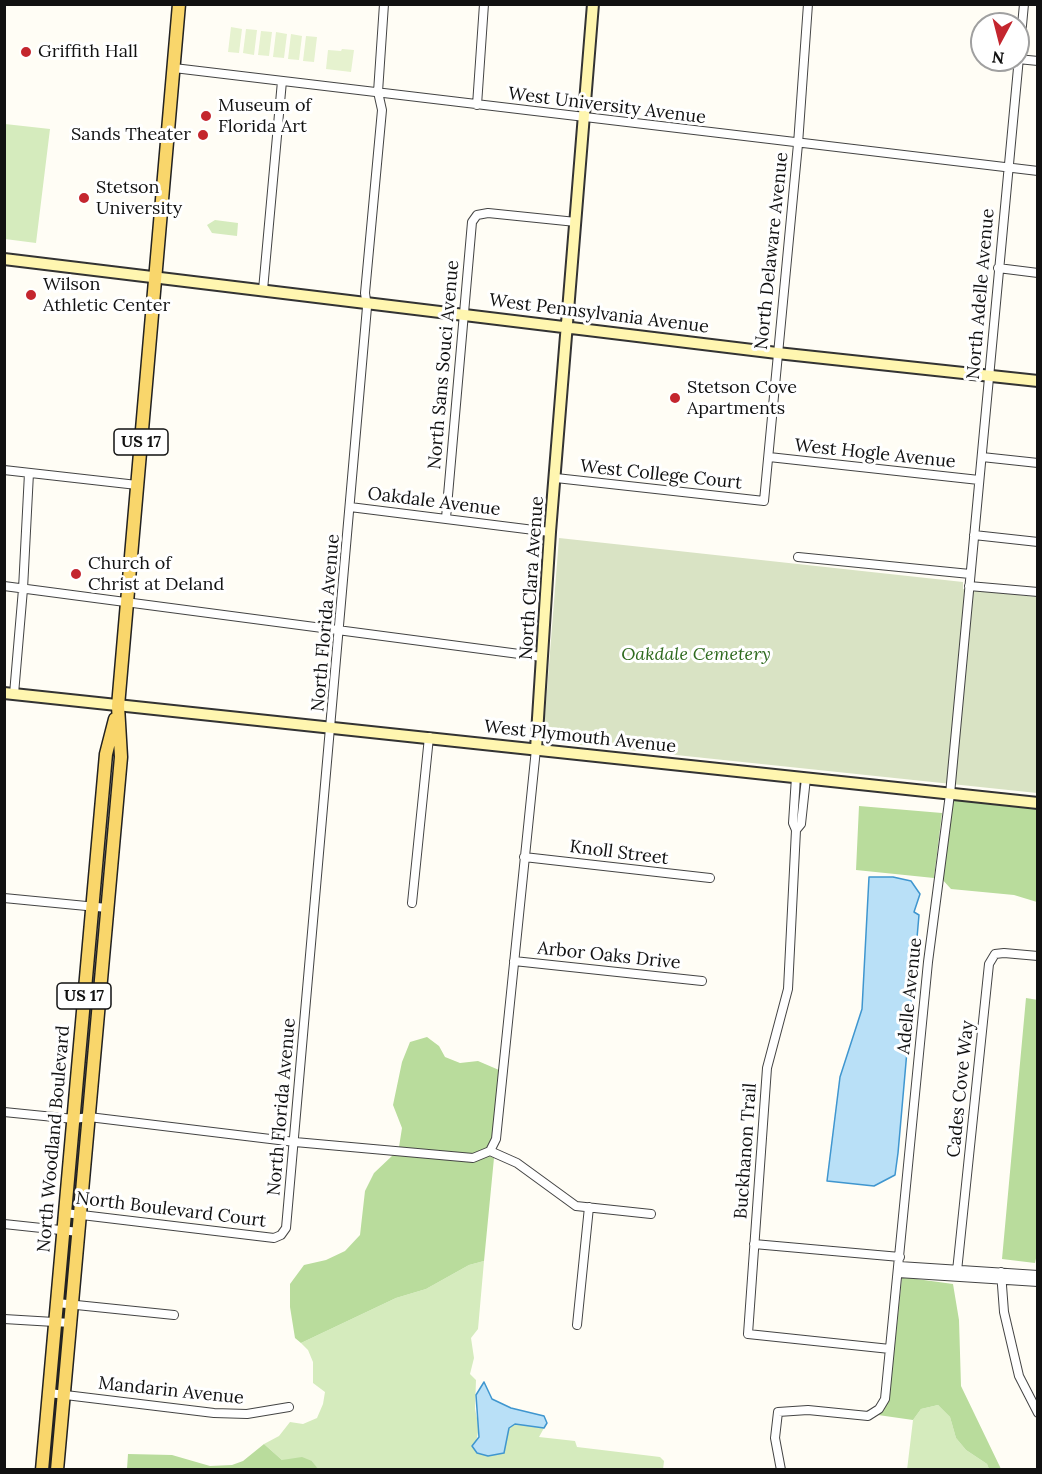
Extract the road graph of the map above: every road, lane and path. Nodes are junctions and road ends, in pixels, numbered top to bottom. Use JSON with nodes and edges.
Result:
{"nodes":[{"id":1,"x":179,"y":4,"type":"edge"},
{"id":2,"x":384,"y":4,"type":"edge"},
{"id":3,"x":484,"y":4,"type":"edge"},
{"id":4,"x":593,"y":4,"type":"edge"},
{"id":5,"x":808,"y":4,"type":"edge"},
{"id":6,"x":174,"y":68,"type":"junction"},
{"id":7,"x":1017,"y":72,"type":"edge"},
{"id":8,"x":282,"y":81,"type":"junction"},
{"id":9,"x":378,"y":92,"type":"junction"},
{"id":10,"x":477,"y":105,"type":"junction"},
{"id":11,"x":585,"y":119,"type":"junction"},
{"id":12,"x":798,"y":144,"type":"junction"},
{"id":13,"x":1008,"y":167,"type":"junction"},
{"id":14,"x":1038,"y":171,"type":"edge"},
{"id":15,"x":576,"y":222,"type":"junction"},
{"id":16,"x":4,"y":259,"type":"edge"},
{"id":17,"x":998,"y":268,"type":"junction"},
{"id":18,"x":1038,"y":273,"type":"edge"},
{"id":19,"x":156,"y":277,"type":"junction"},
{"id":20,"x":263,"y":290,"type":"junction"},
{"id":21,"x":365,"y":303,"type":"junction"},
{"id":22,"x":464,"y":315,"type":"junction"},
{"id":23,"x":568,"y":327,"type":"junction"},
{"id":24,"x":777,"y":353,"type":"junction"},
{"id":25,"x":988,"y":376,"type":"junction"},
{"id":26,"x":1038,"y":381,"type":"edge"},
{"id":27,"x":769,"y":457,"type":"junction"},
{"id":28,"x":981,"y":457,"type":"junction"},
{"id":29,"x":1038,"y":463,"type":"edge"},
{"id":30,"x":4,"y":470,"type":"edge"},
{"id":31,"x":29,"y":473,"type":"junction"},
{"id":32,"x":556,"y":478,"type":"junction"},
{"id":33,"x":979,"y":480,"type":"junction"},
{"id":34,"x":137,"y":485,"type":"junction"},
{"id":35,"x":764,"y":501,"type":"joint"},
{"id":36,"x":350,"y":507,"type":"junction"},
{"id":37,"x":446,"y":518,"type":"junction"},
{"id":38,"x":550,"y":532,"type":"junction"},
{"id":39,"x":974,"y":534,"type":"junction"},
{"id":40,"x":1038,"y":542,"type":"edge"},
{"id":41,"x":798,"y":557,"type":"dead end"},
{"id":42,"x":970,"y":574,"type":"junction"},
{"id":43,"x":4,"y":586,"type":"edge"},
{"id":44,"x":969,"y":586,"type":"junction"},
{"id":45,"x":23,"y":589,"type":"junction"},
{"id":46,"x":1038,"y":592,"type":"edge"},
{"id":47,"x":128,"y":602,"type":"junction"},
{"id":48,"x":339,"y":630,"type":"junction"},
{"id":49,"x":542,"y":657,"type":"junction"},
{"id":50,"x":9,"y":693,"type":"edge"},
{"id":51,"x":118,"y":706,"type":"junction"},
{"id":52,"x":332,"y":727,"type":"junction"},
{"id":53,"x":429,"y":737,"type":"junction"},
{"id":54,"x":537,"y":749,"type":"junction"},
{"id":55,"x":801,"y":778,"type":"junction"},
{"id":56,"x":950,"y":794,"type":"junction"},
{"id":57,"x":1038,"y":803,"type":"edge"},
{"id":58,"x":524,"y":857,"type":"junction"},
{"id":59,"x":710,"y":878,"type":"dead end"},
{"id":60,"x":4,"y":898,"type":"edge"},
{"id":61,"x":412,"y":903,"type":"dead end"},
{"id":62,"x":92,"y":906,"type":"junction"},
{"id":63,"x":107,"y":908,"type":"junction"},
{"id":64,"x":1038,"y":956,"type":"edge"},
{"id":65,"x":514,"y":961,"type":"junction"},
{"id":66,"x":702,"y":981,"type":"dead end"},
{"id":67,"x":4,"y":1112,"type":"edge"},
{"id":68,"x":89,"y":1117,"type":"junction"},
{"id":69,"x":74,"y":1119,"type":"junction"},
{"id":70,"x":295,"y":1142,"type":"junction"},
{"id":71,"x":489,"y":1151,"type":"junction"},
{"id":72,"x":589,"y":1207,"type":"junction"},
{"id":73,"x":65,"y":1213,"type":"junction"},
{"id":74,"x":80,"y":1214,"type":"junction"},
{"id":75,"x":651,"y":1214,"type":"dead end"},
{"id":76,"x":4,"y":1224,"type":"edge"},
{"id":77,"x":64,"y":1231,"type":"junction"},
{"id":78,"x":79,"y":1232,"type":"junction"},
{"id":79,"x":274,"y":1238,"type":"joint"},
{"id":80,"x":754,"y":1244,"type":"junction"},
{"id":81,"x":900,"y":1257,"type":"junction"},
{"id":82,"x":899,"y":1269,"type":"junction"},
{"id":83,"x":957,"y":1271,"type":"junction"},
{"id":84,"x":1038,"y":1275,"type":"edge"},
{"id":85,"x":1000,"y":1276,"type":"junction"},
{"id":86,"x":1038,"y":1282,"type":"edge"},
{"id":87,"x":57,"y":1303,"type":"junction"},
{"id":88,"x":72,"y":1305,"type":"junction"},
{"id":89,"x":174,"y":1315,"type":"dead end"},
{"id":90,"x":4,"y":1319,"type":"edge"},
{"id":91,"x":55,"y":1322,"type":"junction"},
{"id":92,"x":70,"y":1323,"type":"junction"},
{"id":93,"x":577,"y":1325,"type":"dead end"},
{"id":94,"x":891,"y":1349,"type":"junction"},
{"id":95,"x":49,"y":1393,"type":"junction"},
{"id":96,"x":64,"y":1394,"type":"junction"},
{"id":97,"x":290,"y":1407,"type":"dead end"},
{"id":98,"x":1038,"y":1413,"type":"edge"},
{"id":99,"x":42,"y":1470,"type":"edge"},
{"id":100,"x":57,"y":1470,"type":"edge"},
{"id":101,"x":781,"y":1470,"type":"edge"}],
"edges":[{"from":1,"to":6,"type":"main road","name":"North Woodland Boulevard","number":"US 17"},
{"from":2,"to":9,"type":"street","name":"North Florida Avenue"},
{"from":3,"to":10,"type":"street"},
{"from":4,"to":11,"type":"street","name":"North Clara Avenue"},
{"from":5,"to":12,"type":"street","name":"North Delaware Avenue"},
{"from":6,"to":8,"type":"street","name":"West University Avenue"},
{"from":6,"to":19,"type":"main road","name":"North Woodland Boulevard","number":"US 17"},
{"from":7,"to":13,"type":"street","name":"North Adelle Avenue"},
{"from":8,"to":9,"type":"street","name":"West University Avenue"},
{"from":8,"to":20,"type":"street"},
{"from":9,"to":10,"type":"street","name":"West University Avenue"},
{"from":9,"to":21,"type":"street","name":"North Florida Avenue"},
{"from":10,"to":11,"type":"street","name":"West University Avenue"},
{"from":11,"to":12,"type":"street","name":"West University Avenue"},
{"from":11,"to":15,"type":"street","name":"North Clara Avenue"},
{"from":12,"to":13,"type":"street","name":"West University Avenue"},
{"from":12,"to":24,"type":"street","name":"North Delaware Avenue"},
{"from":13,"to":14,"type":"street","name":"West University Avenue"},
{"from":13,"to":17,"type":"street","name":"North Adelle Avenue"},
{"from":15,"to":22,"type":"street","name":"North Sans Souci Avenue"},
{"from":15,"to":23,"type":"street","name":"North Clara Avenue"},
{"from":16,"to":19,"type":"street","name":"West Pennsylvania Avenue"},
{"from":17,"to":18,"type":"street"},
{"from":17,"to":25,"type":"street","name":"North Adelle Avenue"},
{"from":19,"to":20,"type":"street","name":"West Pennsylvania Avenue"},
{"from":19,"to":34,"type":"main road","name":"North Woodland Boulevard","number":"US 17"},
{"from":20,"to":21,"type":"street","name":"West Pennsylvania Avenue"},
{"from":21,"to":22,"type":"street","name":"West Pennsylvania Avenue"},
{"from":21,"to":36,"type":"street","name":"North Florida Avenue"},
{"from":22,"to":23,"type":"street","name":"West Pennsylvania Avenue"},
{"from":22,"to":37,"type":"street","name":"North Sans Souci Avenue"},
{"from":23,"to":24,"type":"street","name":"West Pennsylvania Avenue"},
{"from":23,"to":32,"type":"street","name":"North Clara Avenue"},
{"from":24,"to":25,"type":"street","name":"West Pennsylvania Avenue"},
{"from":24,"to":27,"type":"street","name":"North Delaware Avenue"},
{"from":25,"to":26,"type":"street","name":"West Pennsylvania Avenue"},
{"from":25,"to":28,"type":"street","name":"North Adelle Avenue"},
{"from":27,"to":33,"type":"street","name":"West Hogle Avenue"},
{"from":27,"to":35,"type":"street","name":"North Delaware Avenue"},
{"from":28,"to":29,"type":"street","name":"West Hogle Avenue"},
{"from":28,"to":33,"type":"street","name":"North Adelle Avenue"},
{"from":30,"to":31,"type":"street"},
{"from":31,"to":34,"type":"street"},
{"from":31,"to":45,"type":"street"},
{"from":32,"to":35,"type":"street","name":"West College Court"},
{"from":32,"to":38,"type":"street","name":"North Clara Avenue"},
{"from":33,"to":39,"type":"street","name":"North Adelle Avenue"},
{"from":34,"to":47,"type":"main road","name":"North Woodland Boulevard","number":"US 17"},
{"from":36,"to":37,"type":"street","name":"Oakdale Avenue"},
{"from":36,"to":48,"type":"street","name":"North Florida Avenue"},
{"from":37,"to":38,"type":"street","name":"Oakdale Avenue"},
{"from":38,"to":49,"type":"street","name":"North Clara Avenue"},
{"from":39,"to":40,"type":"street"},
{"from":39,"to":42,"type":"street","name":"North Adelle Avenue"},
{"from":41,"to":42,"type":"street"},
{"from":42,"to":44,"type":"street","name":"North Adelle Avenue"},
{"from":43,"to":45,"type":"street"},
{"from":44,"to":46,"type":"street"},
{"from":44,"to":56,"type":"street","name":"Adelle Avenue"},
{"from":45,"to":47,"type":"street"},
{"from":45,"to":50,"type":"street"},
{"from":47,"to":48,"type":"street"},
{"from":47,"to":51,"type":"main road","name":"North Woodland Boulevard","number":"US 17"},
{"from":48,"to":49,"type":"street"},
{"from":48,"to":52,"type":"street","name":"North Florida Avenue"},
{"from":49,"to":54,"type":"street","name":"North Clara Avenue"},
{"from":50,"to":51,"type":"street","name":"West Plymouth Avenue"},
{"from":51,"to":52,"type":"street","name":"West Plymouth Avenue"},
{"from":51,"to":62,"type":"main road","name":"North Woodland Boulevard","number":"US 17"},
{"from":51,"to":63,"type":"main road","name":"North Woodland Boulevard","number":"US 17"},
{"from":52,"to":53,"type":"street","name":"West Plymouth Avenue"},
{"from":52,"to":70,"type":"street","name":"North Florida Avenue"},
{"from":53,"to":54,"type":"street","name":"West Plymouth Avenue"},
{"from":53,"to":61,"type":"street"},
{"from":54,"to":55,"type":"street","name":"West Plymouth Avenue"},
{"from":54,"to":58,"type":"street","name":"North Clara Avenue"},
{"from":55,"to":56,"type":"street","name":"West Plymouth Avenue"},
{"from":55,"to":80,"type":"street","name":"Buckhanon Trail"},
{"from":56,"to":57,"type":"street","name":"West Plymouth Avenue"},
{"from":56,"to":81,"type":"street","name":"Adelle Avenue"},
{"from":58,"to":59,"type":"street","name":"Knoll Street"},
{"from":58,"to":65,"type":"street","name":"North Clara Avenue"},
{"from":60,"to":62,"type":"street"},
{"from":62,"to":63,"type":"street"},
{"from":62,"to":69,"type":"main road","name":"North Woodland Boulevard","number":"US 17"},
{"from":63,"to":68,"type":"main road","name":"North Woodland Boulevard","number":"US 17"},
{"from":64,"to":83,"type":"street","name":"Cades Cove Way"},
{"from":65,"to":66,"type":"street","name":"Arbor Oaks Drive"},
{"from":65,"to":71,"type":"street","name":"North Clara Avenue"},
{"from":67,"to":69,"type":"street"},
{"from":68,"to":69,"type":"street"},
{"from":68,"to":70,"type":"street"},
{"from":68,"to":74,"type":"main road","name":"North Woodland Boulevard","number":"US 17"},
{"from":69,"to":73,"type":"main road","name":"North Woodland Boulevard","number":"US 17"},
{"from":70,"to":71,"type":"street"},
{"from":70,"to":79,"type":"street","name":"North Florida Avenue"},
{"from":71,"to":72,"type":"street"},
{"from":72,"to":75,"type":"street"},
{"from":72,"to":93,"type":"street"},
{"from":73,"to":74,"type":"street","name":"North Boulevard Court"},
{"from":73,"to":77,"type":"main road","name":"North Woodland Boulevard","number":"US 17"},
{"from":74,"to":78,"type":"main road","name":"North Woodland Boulevard","number":"US 17"},
{"from":74,"to":79,"type":"street","name":"North Boulevard Court"},
{"from":76,"to":77,"type":"street"},
{"from":77,"to":78,"type":"street"},
{"from":77,"to":87,"type":"main road","name":"North Woodland Boulevard","number":"US 17"},
{"from":78,"to":88,"type":"main road","name":"North Woodland Boulevard","number":"US 17"},
{"from":80,"to":81,"type":"street"},
{"from":80,"to":94,"type":"street","name":"Buckhanon Trail"},
{"from":81,"to":82,"type":"street","name":"Adelle Avenue"},
{"from":82,"to":83,"type":"street"},
{"from":82,"to":85,"type":"street"},
{"from":82,"to":94,"type":"street","name":"Adelle Avenue"},
{"from":83,"to":85,"type":"street"},
{"from":84,"to":85,"type":"street"},
{"from":85,"to":86,"type":"street"},
{"from":85,"to":98,"type":"street"},
{"from":87,"to":88,"type":"street"},
{"from":87,"to":91,"type":"main road","name":"North Woodland Boulevard","number":"US 17"},
{"from":88,"to":89,"type":"street"},
{"from":88,"to":92,"type":"main road","name":"North Woodland Boulevard","number":"US 17"},
{"from":90,"to":91,"type":"street"},
{"from":91,"to":92,"type":"street"},
{"from":91,"to":95,"type":"main road","name":"North Woodland Boulevard","number":"US 17"},
{"from":92,"to":96,"type":"main road","name":"North Woodland Boulevard","number":"US 17"},
{"from":94,"to":101,"type":"street","name":"Adelle Avenue"},
{"from":95,"to":96,"type":"street","name":"Mandarin Avenue"},
{"from":95,"to":99,"type":"main road","name":"North Woodland Boulevard","number":"US 17"},
{"from":96,"to":97,"type":"street","name":"Mandarin Avenue"},
{"from":96,"to":100,"type":"main road","name":"North Woodland Boulevard","number":"US 17"}]}
